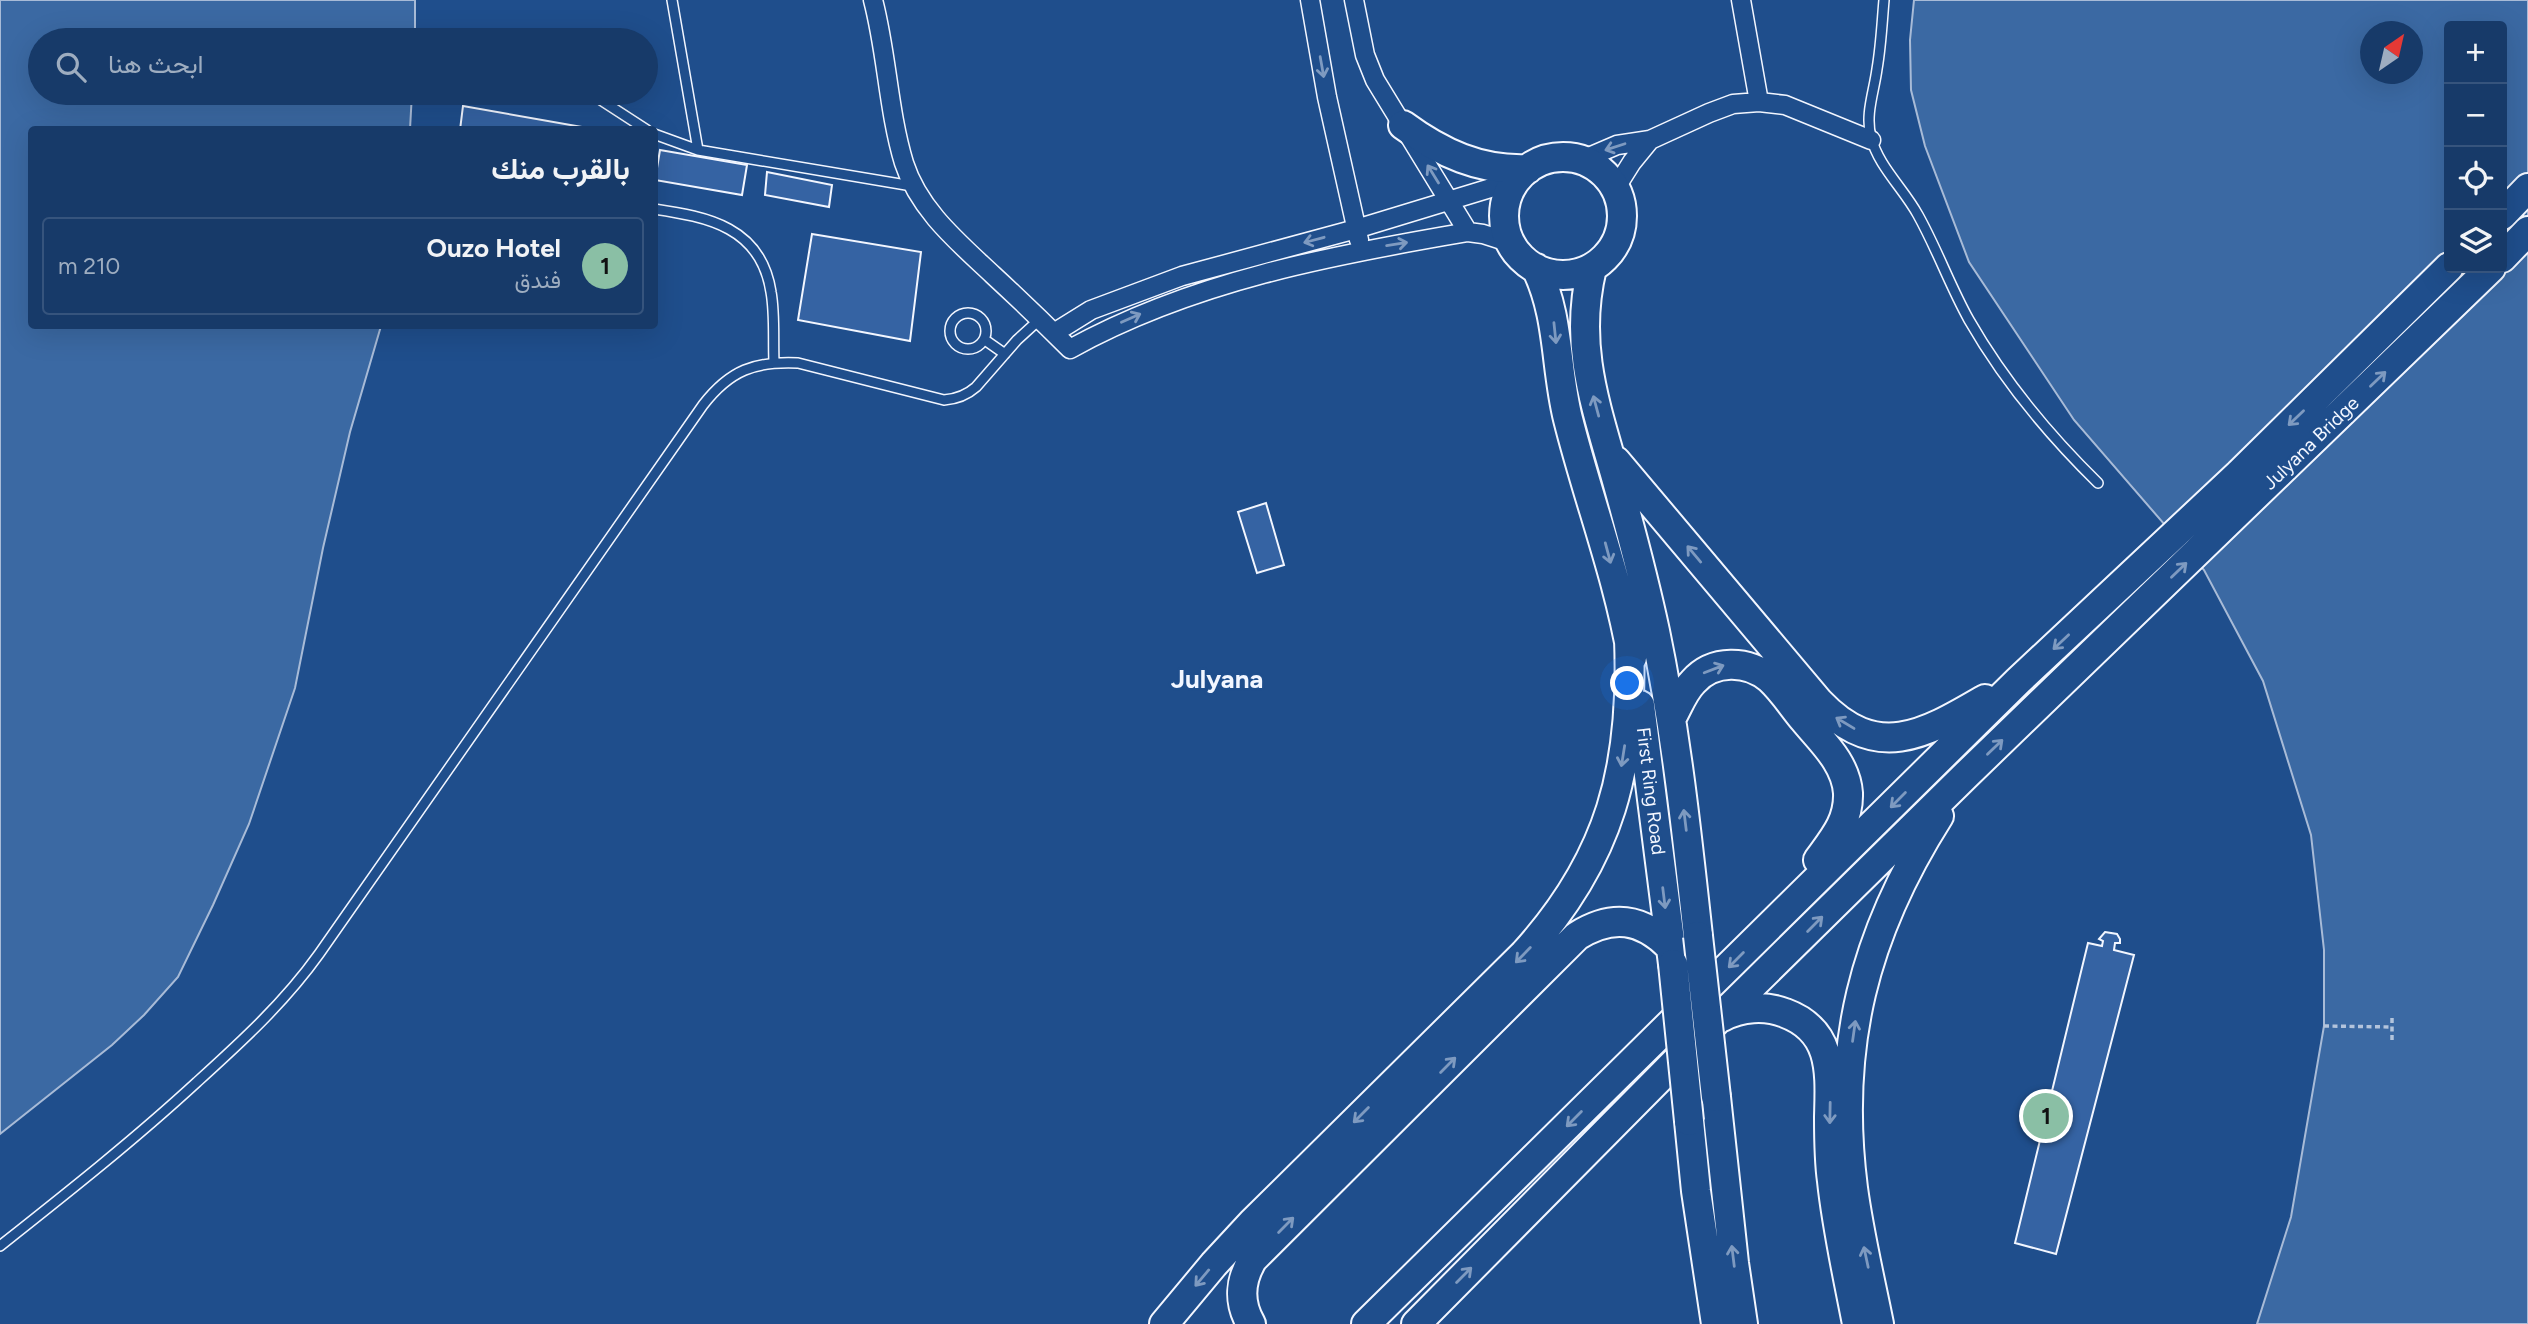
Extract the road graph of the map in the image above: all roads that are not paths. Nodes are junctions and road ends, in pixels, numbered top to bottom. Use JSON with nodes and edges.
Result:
{"nodes":[{"id":1,"x":672,"y":0,"type":"edge"},
{"id":2,"x":873,"y":0,"type":"edge"},
{"id":3,"x":1310,"y":0,"type":"edge"},
{"id":4,"x":1354,"y":0,"type":"edge"},
{"id":5,"x":1741,"y":0,"type":"edge"},
{"id":6,"x":1884,"y":0,"type":"edge"},
{"id":7,"x":1759,"y":102,"type":"junction"},
{"id":8,"x":608,"y":105,"type":"edge"},
{"id":9,"x":1403,"y":125,"type":"junction"},
{"id":10,"x":641,"y":126,"type":"edge"},
{"id":11,"x":658,"y":136,"type":"edge"},
{"id":12,"x":1650,"y":140,"type":"junction"},
{"id":13,"x":1871,"y":140,"type":"junction"},
{"id":14,"x":698,"y":150,"type":"junction"},
{"id":15,"x":1582,"y":160,"type":"junction"},
{"id":16,"x":1522,"y":174,"type":"junction"},
{"id":17,"x":914,"y":187,"type":"junction"},
{"id":18,"x":2528,"y":188,"type":"edge"},
{"id":19,"x":1615,"y":189,"type":"junction"},
{"id":20,"x":1451,"y":202,"type":"junction"},
{"id":21,"x":658,"y":210,"type":"edge"},
{"id":22,"x":2507,"y":210,"type":"edge"},
{"id":23,"x":1356,"y":229,"type":"junction"},
{"id":24,"x":1468,"y":232,"type":"junction"},
{"id":25,"x":2528,"y":232,"type":"edge"},
{"id":26,"x":1511,"y":243,"type":"junction"},
{"id":27,"x":1362,"y":250,"type":"junction"},
{"id":28,"x":2507,"y":253,"type":"edge"},
{"id":29,"x":1536,"y":268,"type":"junction"},
{"id":30,"x":1592,"y":268,"type":"junction"},
{"id":31,"x":2444,"y":272,"type":"edge"},
{"id":32,"x":2486,"y":273,"type":"edge"},
{"id":33,"x":1040,"y":319,"type":"junction"},
{"id":34,"x":1054,"y":333,"type":"junction"},
{"id":35,"x":985,"y":340,"type":"junction"},
{"id":36,"x":1005,"y":354,"type":"junction"},
{"id":37,"x":774,"y":362,"type":"junction"},
{"id":38,"x":1609,"y":453,"type":"junction"},
{"id":39,"x":2098,"y":483,"type":"dead end"},
{"id":40,"x":1629,"y":639,"type":"junction"},
{"id":41,"x":2018,"y":681,"type":"junction"},
{"id":42,"x":1671,"y":719,"type":"junction"},
{"id":43,"x":1966,"y":775,"type":"junction"},
{"id":44,"x":1792,"y":904,"type":"junction"},
{"id":45,"x":1672,"y":956,"type":"junction"},
{"id":46,"x":1717,"y":1020,"type":"junction"},
{"id":47,"x":0,"y":1247,"type":"edge"},
{"id":48,"x":1164,"y":1324,"type":"edge"},
{"id":49,"x":1251,"y":1324,"type":"edge"},
{"id":50,"x":1366,"y":1324,"type":"edge"},
{"id":51,"x":1416,"y":1324,"type":"edge"},
{"id":52,"x":1716,"y":1324,"type":"edge"},
{"id":53,"x":1743,"y":1324,"type":"edge"},
{"id":54,"x":1857,"y":1324,"type":"edge"},
{"id":55,"x":1880,"y":1324,"type":"edge"}],
"edges":[{"from":1,"to":14,"type":"lane"},
{"from":2,"to":17,"type":"street"},
{"from":3,"to":23,"type":"street","one_way":true},
{"from":4,"to":9,"type":"street"},
{"from":5,"to":7,"type":"street"},
{"from":6,"to":13,"type":"lane"},
{"from":7,"to":12,"type":"street"},
{"from":7,"to":13,"type":"street"},
{"from":8,"to":10,"type":"lane"},
{"from":9,"to":16,"type":"main road"},
{"from":20,"to":9,"type":"street","one_way":true},
{"from":11,"to":14,"type":"lane"},
{"from":12,"to":15,"type":"street","one_way":true},
{"from":12,"to":19,"type":"street"},
{"from":13,"to":39,"type":"lane"},
{"from":14,"to":17,"type":"lane"},
{"from":15,"to":16,"type":"main road"},
{"from":15,"to":19,"type":"main road"},
{"from":16,"to":20,"type":"street"},
{"from":16,"to":26,"type":"main road"},
{"from":17,"to":33,"type":"street"},
{"from":18,"to":22,"type":"main road"},
{"from":19,"to":30,"type":"main road"},
{"from":20,"to":23,"type":"street"},
{"from":20,"to":24,"type":"street"},
{"from":21,"to":37,"type":"lane"},
{"from":23,"to":27,"type":"street"},
{"from":23,"to":34,"type":"street","one_way":true},
{"from":24,"to":26,"type":"street"},
{"from":27,"to":24,"type":"street","one_way":true},
{"from":25,"to":28,"type":"main road"},
{"from":26,"to":29,"type":"main road"},
{"from":34,"to":27,"type":"street","one_way":true},
{"from":29,"to":30,"type":"main road"},
{"from":29,"to":40,"type":"main road","name":"First Ring Road","one_way":true},
{"from":38,"to":30,"type":"main road","one_way":true},
{"from":31,"to":41,"type":"main road","name":"Julyana Bridge","one_way":true},
{"from":43,"to":32,"type":"main road","name":"Julyana Bridge","one_way":true},
{"from":33,"to":34,"type":"street"},
{"from":33,"to":36,"type":"lane"},
{"from":35,"to":35,"type":"lane"},
{"from":35,"to":36,"type":"lane"},
{"from":36,"to":37,"type":"lane"},
{"from":37,"to":47,"type":"lane"},
{"from":41,"to":38,"type":"main road","one_way":true},
{"from":38,"to":42,"type":"main road"},
{"from":40,"to":45,"type":"main road","name":"First Ring Road","one_way":true},
{"from":40,"to":48,"type":"main road","one_way":true},
{"from":41,"to":44,"type":"main road","one_way":true},
{"from":42,"to":44,"type":"main road","one_way":true},
{"from":53,"to":42,"type":"main road","one_way":true,"bridge":true},
{"from":46,"to":43,"type":"main road","one_way":true},
{"from":55,"to":43,"type":"main road","one_way":true},
{"from":44,"to":50,"type":"main road","one_way":true},
{"from":49,"to":45,"type":"main road","one_way":true},
{"from":45,"to":52,"type":"main road","name":"First Ring Road","bridge":true},
{"from":51,"to":46,"type":"main road","one_way":true},
{"from":46,"to":54,"type":"main road","one_way":true}]}
